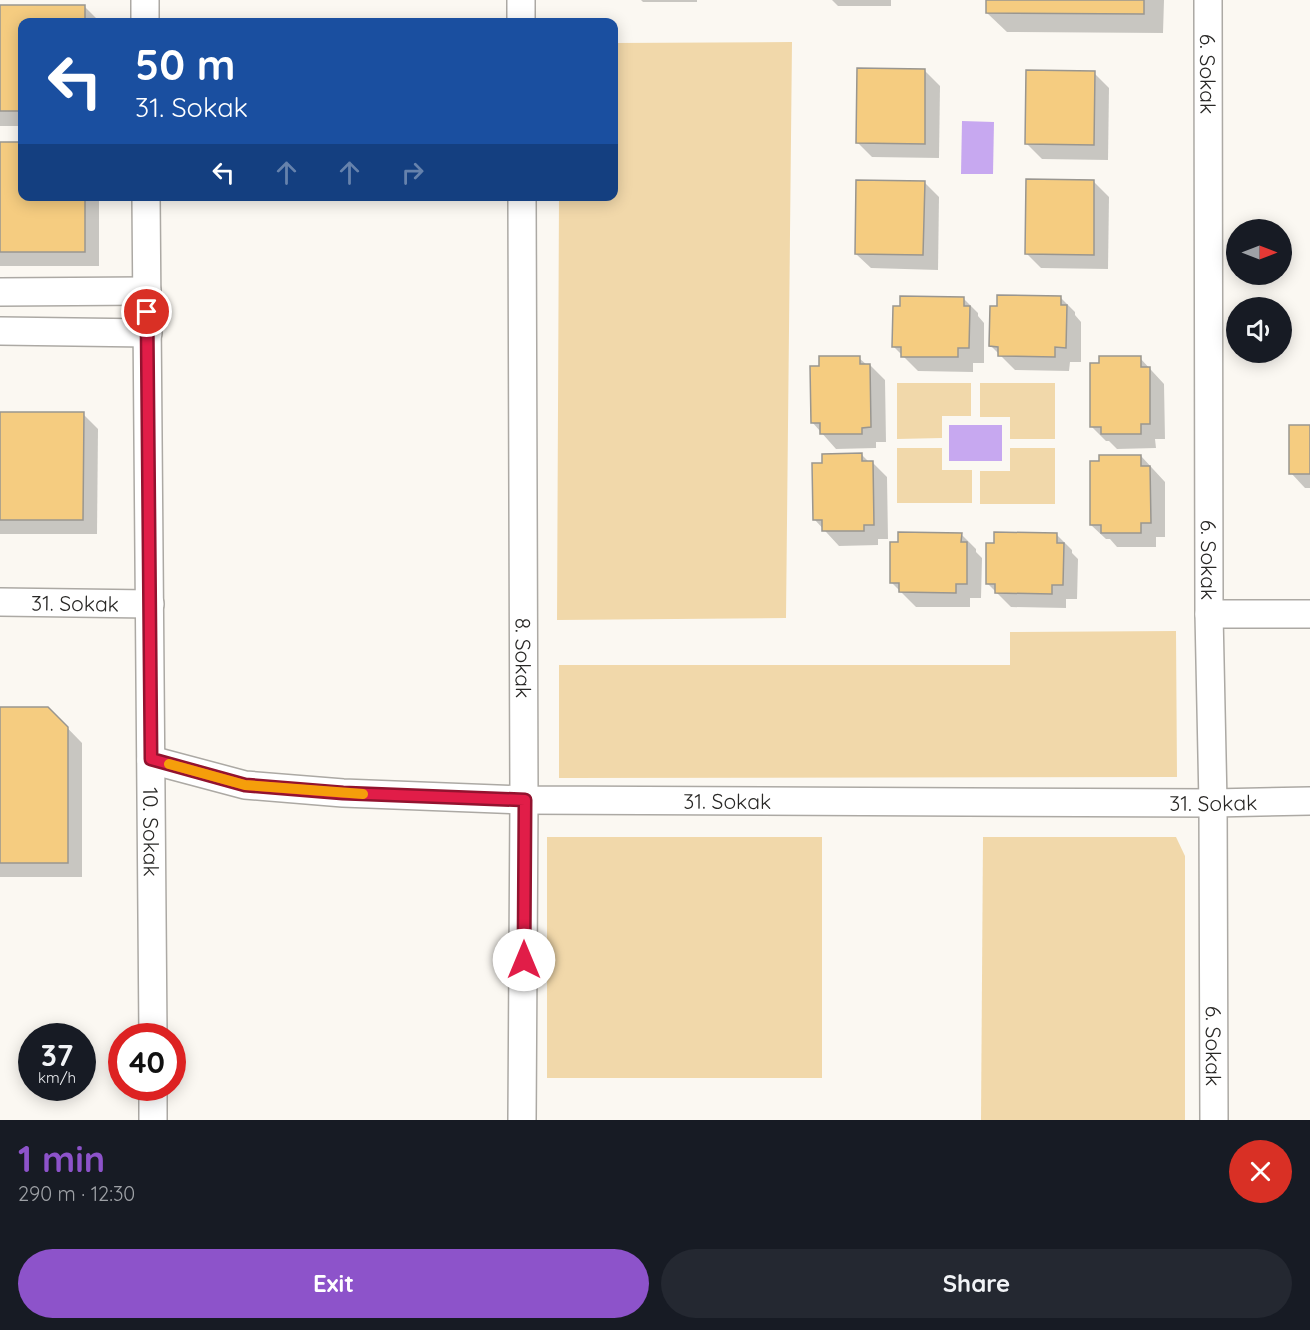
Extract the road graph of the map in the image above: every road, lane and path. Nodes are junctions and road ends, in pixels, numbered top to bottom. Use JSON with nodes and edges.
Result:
{"nodes":[{"id":1,"x":145,"y":0,"type":"edge"},
{"id":2,"x":521,"y":0,"type":"edge"},
{"id":3,"x":1208,"y":0,"type":"edge"},
{"id":4,"x":145,"y":18,"type":"edge"},
{"id":5,"x":522,"y":18,"type":"edge"},
{"id":6,"x":146,"y":201,"type":"edge"},
{"id":7,"x":522,"y":201,"type":"edge"},
{"id":8,"x":147,"y":291,"type":"junction"},
{"id":9,"x":0,"y":292,"type":"edge"},
{"id":10,"x":0,"y":331,"type":"edge"},
{"id":11,"x":148,"y":333,"type":"junction"},
{"id":12,"x":0,"y":602,"type":"edge"},
{"id":13,"x":150,"y":604,"type":"junction"},
{"id":14,"x":1209,"y":614,"type":"junction"},
{"id":15,"x":1310,"y":614,"type":"edge"},
{"id":16,"x":151,"y":759,"type":"junction"},
{"id":17,"x":525,"y":800,"type":"junction"},
{"id":18,"x":1310,"y":801,"type":"edge"},
{"id":19,"x":1213,"y":803,"type":"junction"},
{"id":20,"x":153,"y":1023,"type":"edge"},
{"id":21,"x":153,"y":1101,"type":"edge"},
{"id":22,"x":153,"y":1120,"type":"edge"},
{"id":23,"x":522,"y":1120,"type":"edge"},
{"id":24,"x":1214,"y":1120,"type":"edge"}],
"edges":[{"from":1,"to":4,"type":"street"},
{"from":2,"to":5,"type":"street"},
{"from":3,"to":14,"type":"street","name":"6. Sokak"},
{"from":6,"to":8,"type":"street","name":"10. Sokak"},
{"from":7,"to":17,"type":"street","name":"8. Sokak"},
{"from":8,"to":9,"type":"street"},
{"from":8,"to":11,"type":"street","name":"10. Sokak"},
{"from":10,"to":11,"type":"street"},
{"from":11,"to":13,"type":"street","name":"10. Sokak"},
{"from":12,"to":13,"type":"street","name":"31. Sokak"},
{"from":13,"to":16,"type":"street","name":"10. Sokak"},
{"from":14,"to":15,"type":"street"},
{"from":14,"to":19,"type":"street","name":"6. Sokak"},
{"from":16,"to":17,"type":"street","name":"31. Sokak"},
{"from":16,"to":20,"type":"street","name":"10. Sokak"},
{"from":17,"to":19,"type":"street","name":"31. Sokak"},
{"from":17,"to":23,"type":"street","name":"8. Sokak"},
{"from":18,"to":19,"type":"street","name":"31. Sokak"},
{"from":19,"to":24,"type":"street","name":"6. Sokak"},
{"from":21,"to":22,"type":"street"}]}
